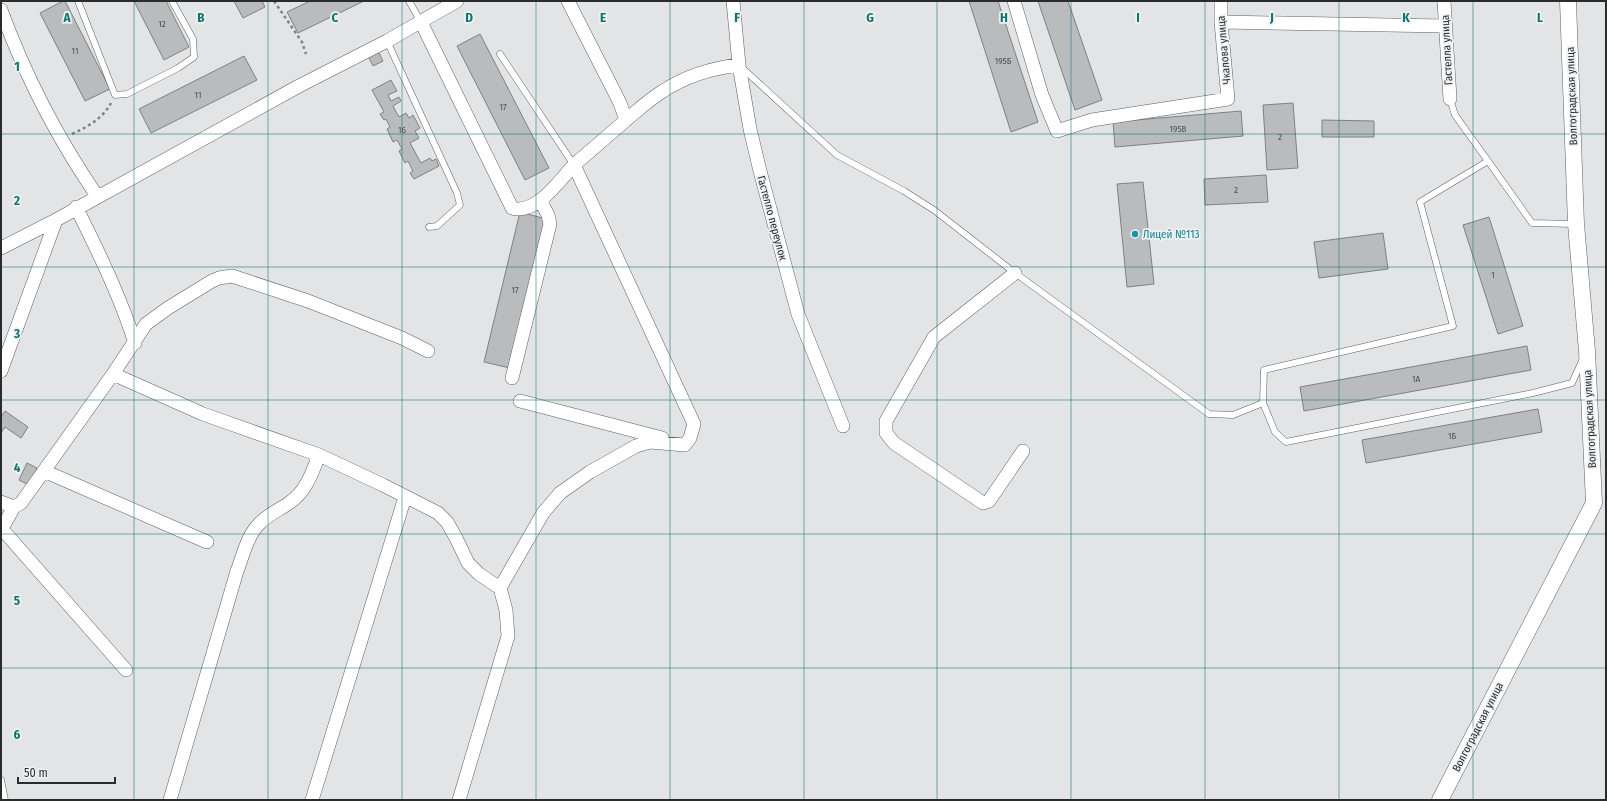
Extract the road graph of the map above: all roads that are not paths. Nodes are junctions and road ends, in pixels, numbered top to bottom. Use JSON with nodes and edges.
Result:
{"nodes":[{"id":1,"x":78,"y":1,"type":"edge"},
{"id":2,"x":172,"y":1,"type":"edge"},
{"id":3,"x":409,"y":1,"type":"edge"},
{"id":4,"x":457,"y":1,"type":"edge"},
{"id":5,"x":568,"y":1,"type":"edge"},
{"id":6,"x":733,"y":1,"type":"edge"},
{"id":7,"x":1014,"y":1,"type":"edge"},
{"id":8,"x":1221,"y":1,"type":"edge"},
{"id":9,"x":1444,"y":1,"type":"edge"},
{"id":10,"x":1568,"y":1,"type":"edge"},
{"id":11,"x":1,"y":10,"type":"edge"},
{"id":12,"x":421,"y":22,"type":"junction"},
{"id":13,"x":1221,"y":22,"type":"junction"},
{"id":14,"x":1445,"y":26,"type":"junction"},
{"id":15,"x":387,"y":41,"type":"junction"},
{"id":16,"x":500,"y":54,"type":"dead end"},
{"id":17,"x":739,"y":65,"type":"junction"},
{"id":18,"x":1450,"y":98,"type":"joint"},
{"id":19,"x":626,"y":120,"type":"junction"},
{"id":20,"x":1488,"y":162,"type":"junction"},
{"id":21,"x":574,"y":165,"type":"junction"},
{"id":22,"x":97,"y":196,"type":"junction"},
{"id":23,"x":540,"y":200,"type":"junction"},
{"id":24,"x":76,"y":207,"type":"junction"},
{"id":25,"x":56,"y":220,"type":"junction"},
{"id":26,"x":1576,"y":224,"type":"junction"},
{"id":27,"x":429,"y":227,"type":"dead end"},
{"id":28,"x":1,"y":248,"type":"edge"},
{"id":29,"x":1015,"y":273,"type":"junction"},
{"id":30,"x":135,"y":343,"type":"junction"},
{"id":31,"x":1587,"y":351,"type":"junction"},
{"id":32,"x":428,"y":352,"type":"dead end"},
{"id":33,"x":1,"y":371,"type":"edge"},
{"id":34,"x":113,"y":374,"type":"junction"},
{"id":35,"x":512,"y":378,"type":"dead end"},
{"id":36,"x":520,"y":401,"type":"dead end"},
{"id":37,"x":1262,"y":403,"type":"junction"},
{"id":38,"x":843,"y":426,"type":"dead end"},
{"id":39,"x":685,"y":445,"type":"junction"},
{"id":40,"x":1023,"y":452,"type":"dead end"},
{"id":41,"x":319,"y":455,"type":"junction"},
{"id":42,"x":44,"y":471,"type":"junction"},
{"id":43,"x":405,"y":497,"type":"junction"},
{"id":44,"x":1,"y":502,"type":"edge"},
{"id":45,"x":14,"y":507,"type":"junction"},
{"id":46,"x":1,"y":529,"type":"edge"},
{"id":47,"x":207,"y":542,"type":"dead end"},
{"id":48,"x":500,"y":588,"type":"junction"},
{"id":49,"x":126,"y":670,"type":"dead end"},
{"id":50,"x":1,"y":780,"type":"edge"},
{"id":51,"x":5,"y":800,"type":"edge"},
{"id":52,"x":170,"y":800,"type":"edge"},
{"id":53,"x":312,"y":800,"type":"edge"},
{"id":54,"x":459,"y":800,"type":"edge"},
{"id":55,"x":1440,"y":800,"type":"edge"}],
"edges":[{"from":1,"to":2,"type":"lane"},
{"from":3,"to":12,"type":"lane"},
{"from":4,"to":12,"type":"street"},
{"from":5,"to":19,"type":"street"},
{"from":6,"to":17,"type":"street","name":"Гастелло переулок"},
{"from":7,"to":13,"type":"street","name":"Чкалова улица"},
{"from":8,"to":13,"type":"street","name":"Чкалова улица"},
{"from":9,"to":14,"type":"street","name":"Гастелла улица"},
{"from":10,"to":26,"type":"street","name":"Волгоградская улица"},
{"from":11,"to":22,"type":"street"},
{"from":12,"to":15,"type":"street"},
{"from":12,"to":23,"type":"street"},
{"from":13,"to":14,"type":"street"},
{"from":14,"to":18,"type":"street","name":"Гастелла улица"},
{"from":15,"to":22,"type":"street"},
{"from":15,"to":27,"type":"lane"},
{"from":16,"to":21,"type":"lane"},
{"from":17,"to":19,"type":"street"},
{"from":17,"to":29,"type":"lane"},
{"from":17,"to":38,"type":"street","name":"Гастелло переулок"},
{"from":18,"to":20,"type":"lane"},
{"from":19,"to":21,"type":"street"},
{"from":20,"to":26,"type":"lane"},
{"from":20,"to":37,"type":"lane"},
{"from":21,"to":23,"type":"street"},
{"from":21,"to":39,"type":"street"},
{"from":22,"to":24,"type":"street"},
{"from":23,"to":35,"type":"street"},
{"from":24,"to":25,"type":"street"},
{"from":24,"to":30,"type":"street"},
{"from":25,"to":28,"type":"street"},
{"from":25,"to":33,"type":"street"},
{"from":26,"to":31,"type":"street","name":"Волгоградская улица"},
{"from":29,"to":37,"type":"lane"},
{"from":29,"to":40,"type":"street"},
{"from":30,"to":32,"type":"street"},
{"from":30,"to":34,"type":"street"},
{"from":31,"to":37,"type":"lane"},
{"from":31,"to":55,"type":"street","name":"Волгоградская улица"},
{"from":34,"to":41,"type":"street"},
{"from":34,"to":42,"type":"street"},
{"from":36,"to":39,"type":"street"},
{"from":39,"to":48,"type":"street"},
{"from":41,"to":43,"type":"street"},
{"from":41,"to":52,"type":"street"},
{"from":42,"to":45,"type":"street"},
{"from":42,"to":47,"type":"street"},
{"from":43,"to":48,"type":"street"},
{"from":43,"to":53,"type":"street"},
{"from":44,"to":45,"type":"street"},
{"from":45,"to":46,"type":"street"},
{"from":46,"to":49,"type":"street"},
{"from":48,"to":54,"type":"street"},
{"from":50,"to":51,"type":"lane"}]}
